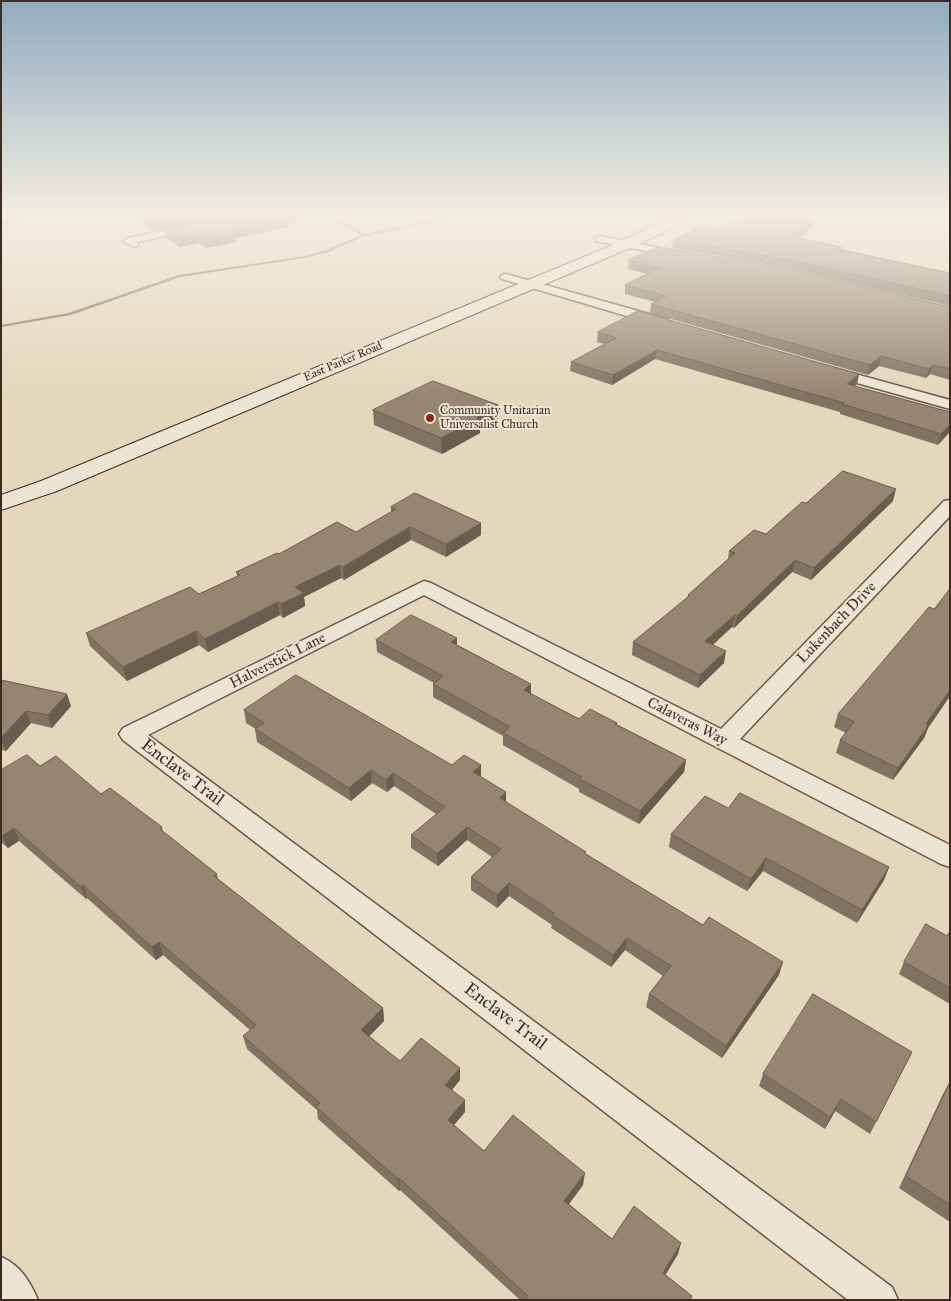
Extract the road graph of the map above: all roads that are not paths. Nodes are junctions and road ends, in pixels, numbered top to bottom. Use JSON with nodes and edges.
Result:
{"nodes":[{"id":1,"x":527,"y":276,"type":"junction"},
{"id":2,"x":489,"y":284,"type":"dead end"},
{"id":3,"x":442,"y":308,"type":"dead end"},
{"id":4,"x":458,"y":314,"type":"junction"},
{"id":5,"x":673,"y":325,"type":"edge"},
{"id":6,"x":384,"y":331,"type":"dead end"},
{"id":7,"x":400,"y":338,"type":"junction"},
{"id":8,"x":816,"y":366,"type":"edge"},
{"id":9,"x":950,"y":405,"type":"edge"},
{"id":10,"x":89,"y":449,"type":"dead end"},
{"id":11,"x":8,"y":480,"type":"edge"},
{"id":12,"x":33,"y":491,"type":"junction"},
{"id":13,"x":1,"y":503,"type":"edge"},
{"id":14,"x":950,"y":505,"type":"edge"},
{"id":15,"x":424,"y":587,"type":"joint"},
{"id":16,"x":131,"y":734,"type":"joint"},
{"id":17,"x":724,"y":741,"type":"junction"},
{"id":18,"x":950,"y":856,"type":"edge"},
{"id":19,"x":1,"y":1276,"type":"edge"},
{"id":20,"x":19,"y":1300,"type":"edge"},
{"id":21,"x":879,"y":1300,"type":"edge"}],
"edges":[{"from":1,"to":2,"type":"main road","name":"East Parker Road"},
{"from":1,"to":4,"type":"main road","name":"East Parker Road"},
{"from":1,"to":5,"type":"street"},
{"from":3,"to":4,"type":"main road"},
{"from":4,"to":7,"type":"main road","name":"East Parker Road"},
{"from":6,"to":7,"type":"main road"},
{"from":7,"to":12,"type":"main road","name":"East Parker Road"},
{"from":8,"to":9,"type":"street"},
{"from":10,"to":11,"type":"main road"},
{"from":11,"to":12,"type":"main road"},
{"from":12,"to":13,"type":"main road","name":"East Parker Road"},
{"from":14,"to":17,"type":"street","name":"Lukenbach Drive"},
{"from":15,"to":16,"type":"street","name":"Halverstick Lane"},
{"from":15,"to":17,"type":"street","name":"Calaveras Way"},
{"from":16,"to":21,"type":"street","name":"Enclave Trail"},
{"from":17,"to":18,"type":"street","name":"Calaveras Way"},
{"from":19,"to":20,"type":"street"}]}
